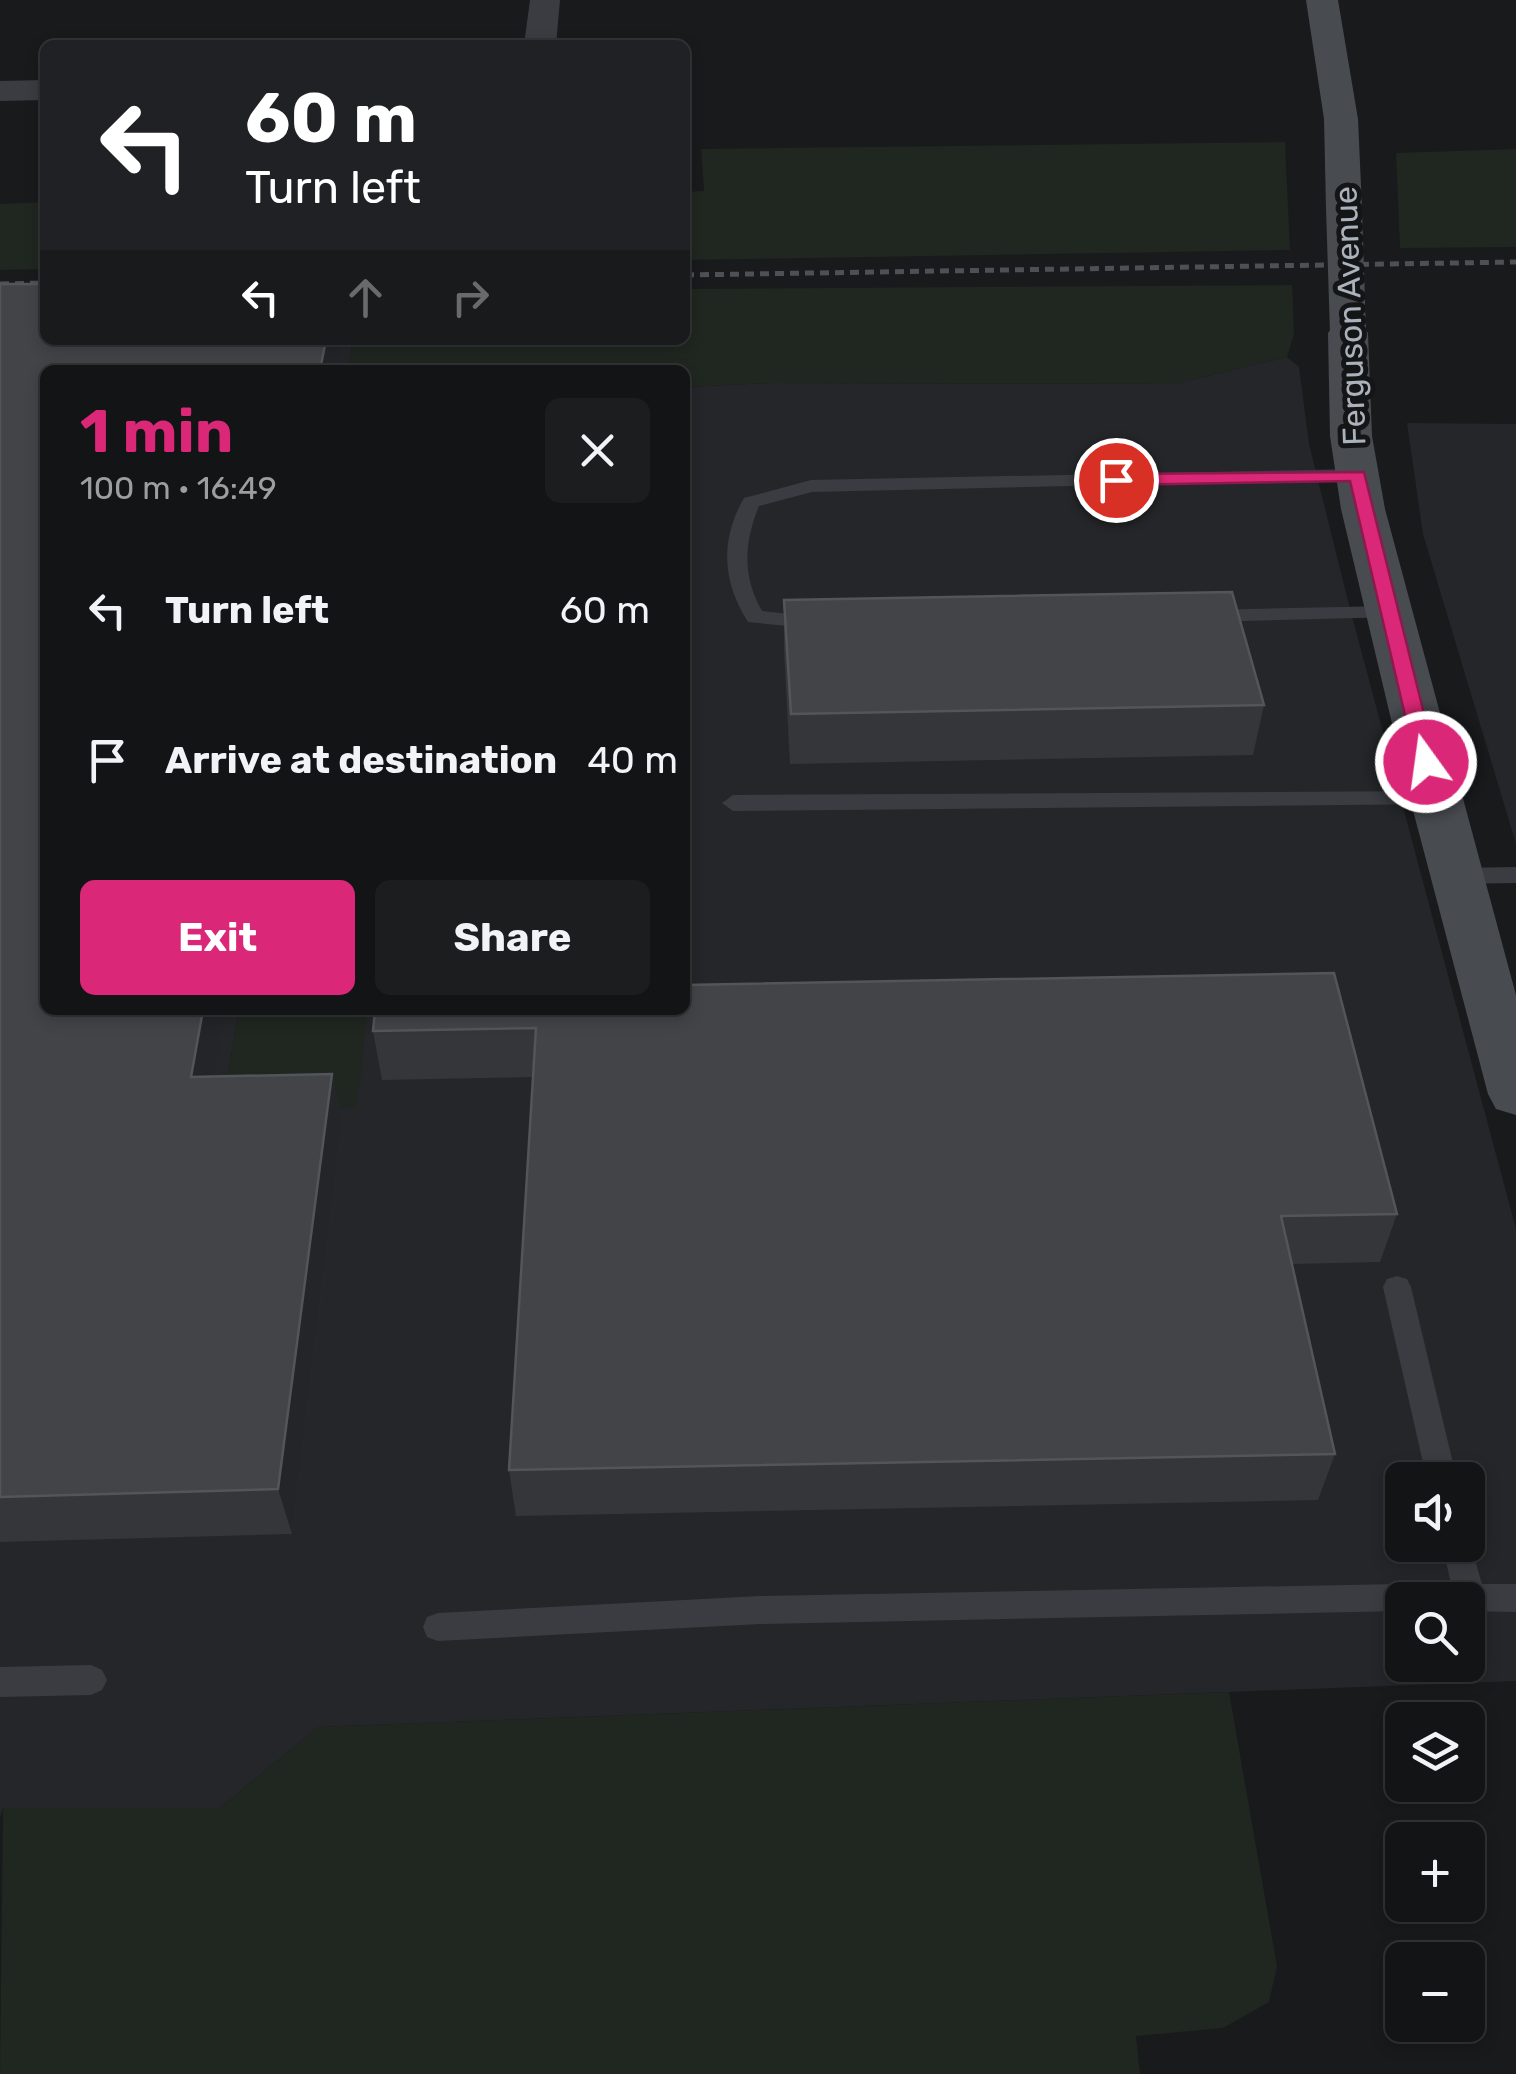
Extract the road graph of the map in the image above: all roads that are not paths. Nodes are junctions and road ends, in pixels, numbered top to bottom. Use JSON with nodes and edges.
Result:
{"nodes":[{"id":1,"x":545,"y":0,"type":"edge"},
{"id":2,"x":1322,"y":0,"type":"edge"},
{"id":3,"x":541,"y":40,"type":"edge"},
{"id":4,"x":40,"y":90,"type":"edge"},
{"id":5,"x":0,"y":91,"type":"edge"},
{"id":6,"x":1358,"y":476,"type":"junction"},
{"id":7,"x":1389,"y":612,"type":"junction"},
{"id":8,"x":1182,"y":616,"type":"edge"},
{"id":9,"x":846,"y":623,"type":"edge"},
{"id":10,"x":1435,"y":799,"type":"junction"},
{"id":11,"x":733,"y":803,"type":"dead end"},
{"id":12,"x":1516,"y":875,"type":"edge"},
{"id":13,"x":1456,"y":876,"type":"junction"},
{"id":14,"x":1516,"y":1094,"type":"edge"},
{"id":15,"x":1397,"y":1288,"type":"dead end"},
{"id":16,"x":1438,"y":1462,"type":"edge"},
{"id":17,"x":1385,"y":1596,"type":"edge"},
{"id":18,"x":1485,"y":1597,"type":"edge"},
{"id":19,"x":1516,"y":1598,"type":"edge"},
{"id":20,"x":438,"y":1627,"type":"dead end"},
{"id":21,"x":91,"y":1680,"type":"dead end"},
{"id":22,"x":0,"y":1682,"type":"edge"}],
"edges":[{"from":1,"to":3,"type":"street"},
{"from":2,"to":6,"type":"street","name":"Ferguson Avenue","bridge":true},
{"from":4,"to":5,"type":"street"},
{"from":6,"to":7,"type":"street","name":"Ferguson Avenue"},
{"from":6,"to":9,"type":"lane"},
{"from":7,"to":8,"type":"lane"},
{"from":7,"to":10,"type":"street","name":"Ferguson Avenue"},
{"from":10,"to":11,"type":"lane"},
{"from":10,"to":13,"type":"street","name":"Ferguson Avenue"},
{"from":12,"to":13,"type":"lane"},
{"from":13,"to":14,"type":"street","name":"Ferguson Avenue"},
{"from":15,"to":16,"type":"lane"},
{"from":17,"to":20,"type":"lane"},
{"from":18,"to":19,"type":"lane"},
{"from":21,"to":22,"type":"lane"}]}
